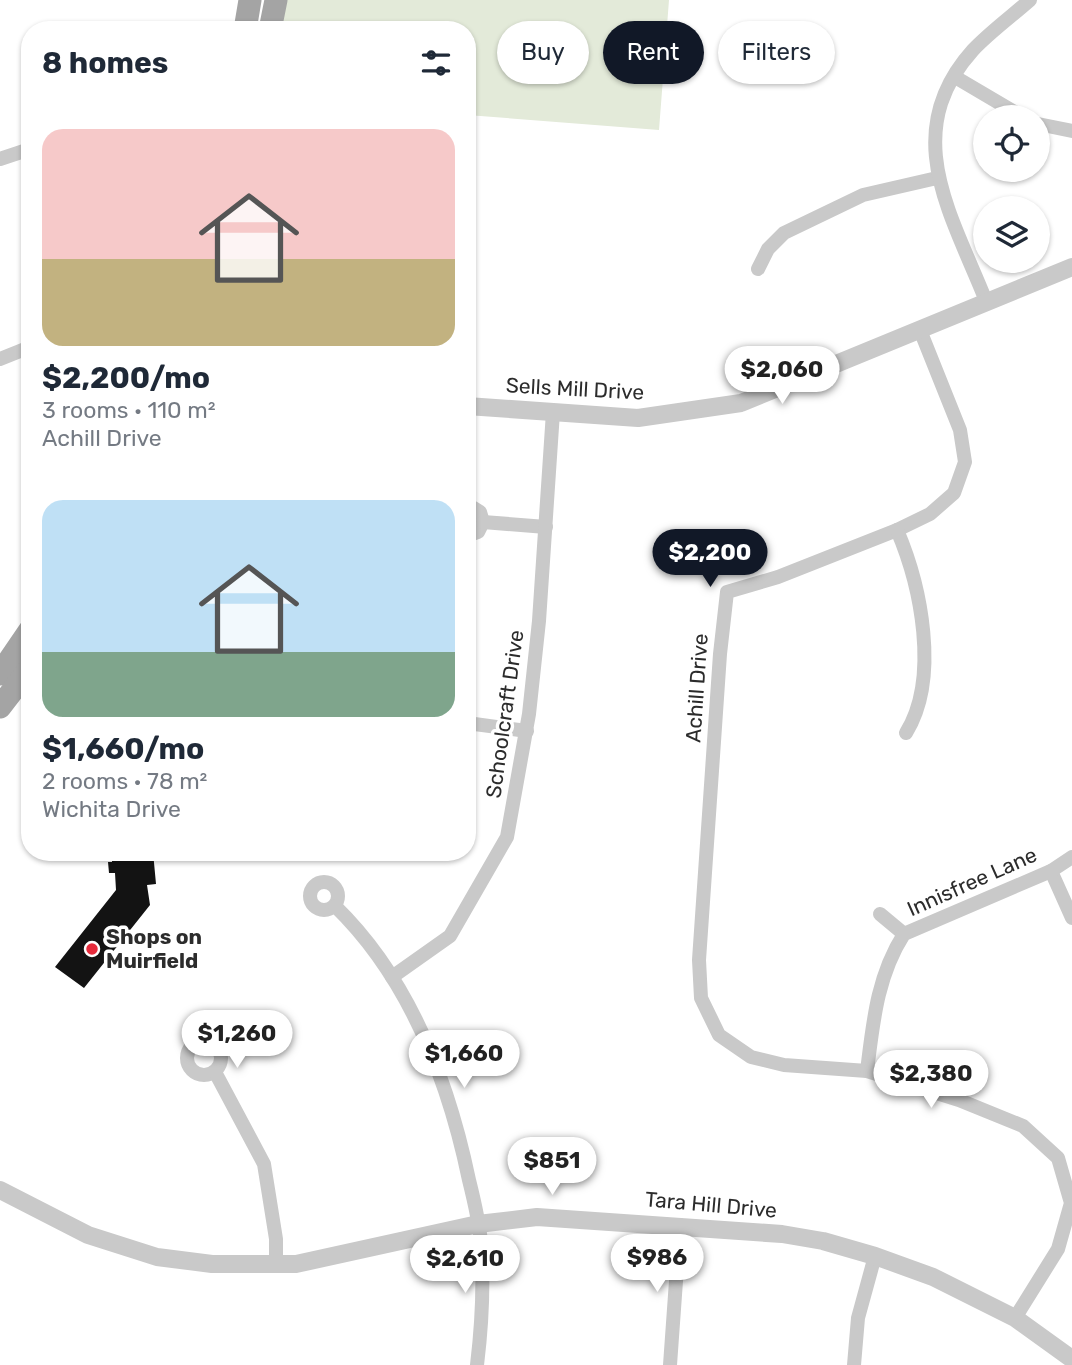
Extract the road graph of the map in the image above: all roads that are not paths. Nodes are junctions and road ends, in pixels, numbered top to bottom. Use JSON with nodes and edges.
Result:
{"nodes":[{"id":1,"x":250,"y":0,"type":"edge"},
{"id":2,"x":276,"y":0,"type":"edge"},
{"id":3,"x":1030,"y":0,"type":"edge"},
{"id":4,"x":246,"y":21,"type":"edge"},
{"id":5,"x":272,"y":21,"type":"edge"},
{"id":6,"x":955,"y":77,"type":"junction"},
{"id":7,"x":1003,"y":105,"type":"edge"},
{"id":8,"x":1050,"y":126,"type":"edge"},
{"id":9,"x":1072,"y":131,"type":"edge"},
{"id":10,"x":21,"y":152,"type":"edge"},
{"id":11,"x":0,"y":159,"type":"edge"},
{"id":12,"x":937,"y":178,"type":"junction"},
{"id":13,"x":1072,"y":267,"type":"edge"},
{"id":14,"x":758,"y":269,"type":"dead end"},
{"id":15,"x":986,"y":301,"type":"junction"},
{"id":16,"x":920,"y":330,"type":"junction"},
{"id":17,"x":21,"y":351,"type":"edge"},
{"id":18,"x":0,"y":359,"type":"edge"},
{"id":19,"x":476,"y":407,"type":"edge"},
{"id":20,"x":553,"y":412,"type":"junction"},
{"id":21,"x":476,"y":510,"type":"edge"},
{"id":22,"x":483,"y":523,"type":"junction"},
{"id":23,"x":546,"y":527,"type":"junction"},
{"id":24,"x":897,"y":530,"type":"junction"},
{"id":25,"x":476,"y":533,"type":"edge"},
{"id":26,"x":21,"y":643,"type":"edge"},
{"id":27,"x":0,"y":674,"type":"edge"},
{"id":28,"x":21,"y":680,"type":"edge"},
{"id":29,"x":0,"y":707,"type":"edge"},
{"id":30,"x":476,"y":724,"type":"edge"},
{"id":31,"x":527,"y":731,"type":"junction"},
{"id":32,"x":906,"y":733,"type":"dead end"},
{"id":33,"x":1072,"y":858,"type":"edge"},
{"id":34,"x":1051,"y":871,"type":"junction"},
{"id":35,"x":335,"y":906,"type":"dead end"},
{"id":36,"x":880,"y":914,"type":"dead end"},
{"id":37,"x":1072,"y":918,"type":"edge"},
{"id":38,"x":904,"y":934,"type":"junction"},
{"id":39,"x":392,"y":977,"type":"junction"},
{"id":40,"x":867,"y":1071,"type":"junction"},
{"id":41,"x":215,"y":1072,"type":"dead end"},
{"id":42,"x":0,"y":1190,"type":"edge"},
{"id":43,"x":478,"y":1224,"type":"junction"},
{"id":44,"x":680,"y":1225,"type":"junction"},
{"id":45,"x":875,"y":1256,"type":"junction"},
{"id":46,"x":276,"y":1266,"type":"junction"},
{"id":47,"x":1015,"y":1318,"type":"junction"},
{"id":48,"x":1072,"y":1359,"type":"edge"},
{"id":49,"x":477,"y":1365,"type":"edge"},
{"id":50,"x":670,"y":1365,"type":"edge"},
{"id":51,"x":854,"y":1365,"type":"edge"}],
"edges":[{"from":1,"to":4,"type":"main road"},
{"from":2,"to":5,"type":"main road"},
{"from":3,"to":6,"type":"street"},
{"from":6,"to":7,"type":"street"},
{"from":6,"to":12,"type":"street"},
{"from":8,"to":9,"type":"street"},
{"from":10,"to":11,"type":"street"},
{"from":12,"to":14,"type":"street"},
{"from":12,"to":15,"type":"street"},
{"from":13,"to":15,"type":"street","name":"Sells Mill Drive"},
{"from":15,"to":16,"type":"street","name":"Sells Mill Drive"},
{"from":16,"to":20,"type":"street","name":"Sells Mill Drive"},
{"from":16,"to":24,"type":"street","name":"Achill Drive"},
{"from":17,"to":18,"type":"street"},
{"from":19,"to":20,"type":"street","name":"Sells Mill Drive"},
{"from":20,"to":23,"type":"street","name":"Schoolcraft Drive"},
{"from":21,"to":22,"type":"street"},
{"from":22,"to":23,"type":"street"},
{"from":22,"to":25,"type":"street"},
{"from":23,"to":31,"type":"street","name":"Schoolcraft Drive"},
{"from":24,"to":32,"type":"street"},
{"from":24,"to":40,"type":"street","name":"Achill Drive"},
{"from":26,"to":27,"type":"main road"},
{"from":28,"to":29,"type":"main road"},
{"from":30,"to":31,"type":"street"},
{"from":31,"to":39,"type":"street","name":"Schoolcraft Drive"},
{"from":33,"to":34,"type":"street","name":"Innisfree Lane"},
{"from":34,"to":37,"type":"street"},
{"from":34,"to":38,"type":"street","name":"Innisfree Lane"},
{"from":35,"to":39,"type":"street"},
{"from":36,"to":38,"type":"street"},
{"from":38,"to":40,"type":"street","name":"Innisfree Lane"},
{"from":39,"to":43,"type":"street"},
{"from":40,"to":47,"type":"street"},
{"from":41,"to":46,"type":"street"},
{"from":42,"to":46,"type":"street","name":"Tara Hill Drive"},
{"from":43,"to":44,"type":"street","name":"Tara Hill Drive"},
{"from":43,"to":46,"type":"street","name":"Tara Hill Drive"},
{"from":43,"to":49,"type":"street"},
{"from":44,"to":45,"type":"street","name":"Tara Hill Drive"},
{"from":44,"to":50,"type":"street"},
{"from":45,"to":47,"type":"street","name":"Tara Hill Drive"},
{"from":45,"to":51,"type":"street"},
{"from":47,"to":48,"type":"street","name":"Tara Hill Drive"}]}
